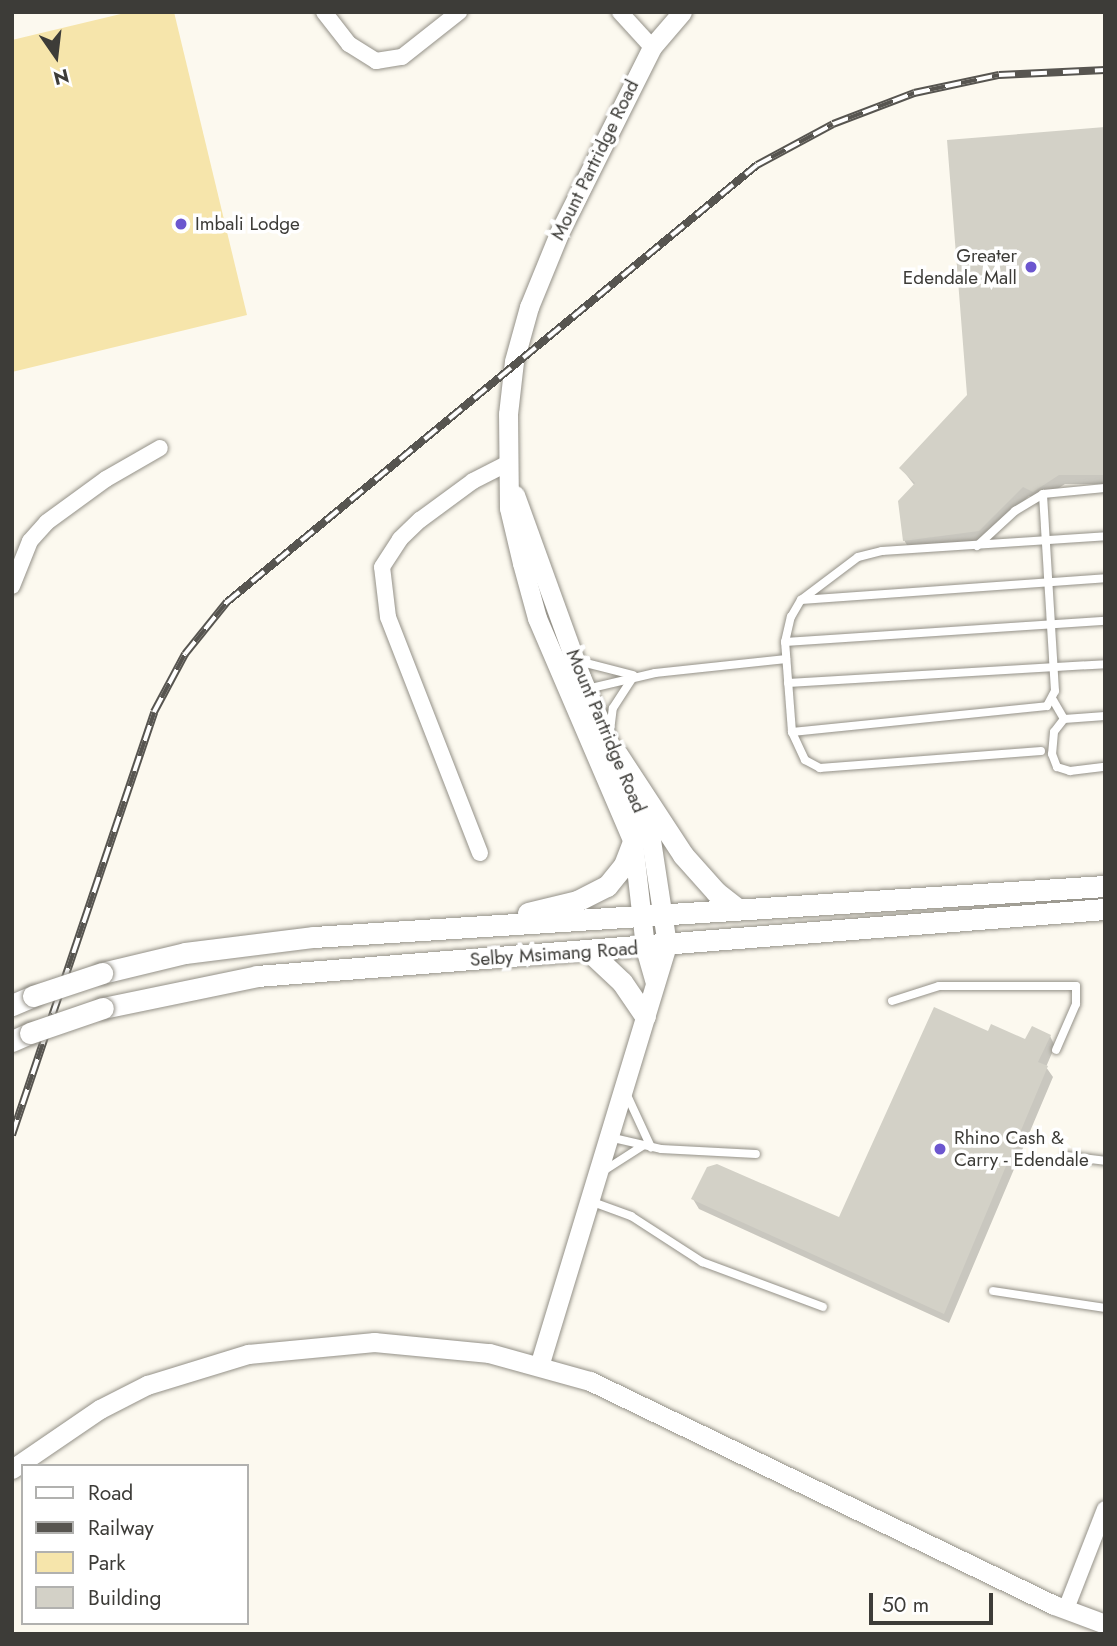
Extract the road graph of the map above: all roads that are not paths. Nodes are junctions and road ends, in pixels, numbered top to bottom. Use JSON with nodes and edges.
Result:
{"nodes":[{"id":1,"x":324,"y":12,"type":"edge"},
{"id":2,"x":458,"y":12,"type":"edge"},
{"id":3,"x":620,"y":12,"type":"edge"},
{"id":4,"x":682,"y":12,"type":"edge"},
{"id":5,"x":652,"y":47,"type":"junction"},
{"id":6,"x":160,"y":449,"type":"dead end"},
{"id":7,"x":508,"y":463,"type":"junction"},
{"id":8,"x":510,"y":485,"type":"junction"},
{"id":9,"x":1105,"y":488,"type":"edge"},
{"id":10,"x":1043,"y":494,"type":"junction"},
{"id":11,"x":1105,"y":536,"type":"edge"},
{"id":12,"x":1045,"y":539,"type":"junction"},
{"id":13,"x":977,"y":546,"type":"junction"},
{"id":14,"x":1105,"y":578,"type":"edge"},
{"id":15,"x":1048,"y":581,"type":"junction"},
{"id":16,"x":12,"y":586,"type":"edge"},
{"id":17,"x":801,"y":600,"type":"junction"},
{"id":18,"x":1105,"y":621,"type":"edge"},
{"id":19,"x":1051,"y":624,"type":"junction"},
{"id":20,"x":785,"y":642,"type":"junction"},
{"id":21,"x":786,"y":659,"type":"junction"},
{"id":22,"x":575,"y":660,"type":"junction"},
{"id":23,"x":1105,"y":664,"type":"edge"},
{"id":24,"x":1055,"y":667,"type":"junction"},
{"id":25,"x":636,"y":677,"type":"junction"},
{"id":26,"x":788,"y":683,"type":"junction"},
{"id":27,"x":579,"y":693,"type":"junction"},
{"id":28,"x":1053,"y":700,"type":"junction"},
{"id":29,"x":1105,"y":716,"type":"edge"},
{"id":30,"x":1064,"y":719,"type":"junction"},
{"id":31,"x":792,"y":732,"type":"junction"},
{"id":32,"x":613,"y":746,"type":"junction"},
{"id":33,"x":1041,"y":751,"type":"dead end"},
{"id":34,"x":1105,"y":767,"type":"edge"},
{"id":35,"x":633,"y":842,"type":"junction"},
{"id":36,"x":480,"y":853,"type":"dead end"},
{"id":37,"x":1105,"y":886,"type":"edge"},
{"id":38,"x":738,"y":909,"type":"junction"},
{"id":39,"x":1105,"y":909,"type":"edge"},
{"id":40,"x":664,"y":915,"type":"junction"},
{"id":41,"x":643,"y":916,"type":"junction"},
{"id":42,"x":486,"y":924,"type":"junction"},
{"id":43,"x":667,"y":945,"type":"junction"},
{"id":44,"x":645,"y":947,"type":"junction"},
{"id":45,"x":589,"y":951,"type":"junction"},
{"id":46,"x":655,"y":983,"type":"junction"},
{"id":47,"x":892,"y":1001,"type":"dead end"},
{"id":48,"x":12,"y":1005,"type":"edge"},
{"id":49,"x":645,"y":1016,"type":"junction"},
{"id":50,"x":21,"y":1037,"type":"edge"},
{"id":51,"x":1056,"y":1050,"type":"dead end"},
{"id":52,"x":624,"y":1087,"type":"junction"},
{"id":53,"x":609,"y":1138,"type":"junction"},
{"id":54,"x":647,"y":1146,"type":"junction"},
{"id":55,"x":756,"y":1154,"type":"dead end"},
{"id":56,"x":1066,"y":1156,"type":"dead end"},
{"id":57,"x":1105,"y":1161,"type":"edge"},
{"id":58,"x":597,"y":1176,"type":"junction"},
{"id":59,"x":590,"y":1201,"type":"junction"},
{"id":60,"x":993,"y":1291,"type":"dead end"},
{"id":61,"x":823,"y":1307,"type":"dead end"},
{"id":62,"x":1105,"y":1308,"type":"edge"},
{"id":63,"x":540,"y":1364,"type":"junction"},
{"id":64,"x":12,"y":1469,"type":"edge"},
{"id":65,"x":1105,"y":1509,"type":"edge"},
{"id":66,"x":1066,"y":1609,"type":"junction"},
{"id":67,"x":1105,"y":1624,"type":"edge"}],
"edges":[{"from":1,"to":2,"type":"street"},
{"from":3,"to":5,"type":"street"},
{"from":4,"to":5,"type":"street","name":"Mount Partridge Road"},
{"from":5,"to":7,"type":"street","name":"Mount Partridge Road"},
{"from":6,"to":16,"type":"street"},
{"from":7,"to":8,"type":"street","name":"Mount Partridge Road"},
{"from":7,"to":36,"type":"street"},
{"from":8,"to":22,"type":"street","name":"Mount Partridge Road"},
{"from":8,"to":27,"type":"street","name":"Mount Partridge Road"},
{"from":9,"to":10,"type":"lane"},
{"from":10,"to":12,"type":"lane"},
{"from":10,"to":13,"type":"lane"},
{"from":11,"to":12,"type":"lane"},
{"from":12,"to":13,"type":"lane"},
{"from":12,"to":15,"type":"lane"},
{"from":13,"to":17,"type":"lane"},
{"from":14,"to":15,"type":"lane"},
{"from":15,"to":17,"type":"lane"},
{"from":15,"to":19,"type":"lane"},
{"from":17,"to":20,"type":"lane"},
{"from":18,"to":19,"type":"lane"},
{"from":19,"to":20,"type":"lane"},
{"from":19,"to":24,"type":"lane"},
{"from":20,"to":21,"type":"lane"},
{"from":21,"to":25,"type":"lane"},
{"from":21,"to":26,"type":"lane"},
{"from":22,"to":25,"type":"lane"},
{"from":22,"to":27,"type":"street","name":"Mount Partridge Road"},
{"from":23,"to":24,"type":"lane"},
{"from":24,"to":26,"type":"lane"},
{"from":24,"to":28,"type":"lane"},
{"from":25,"to":27,"type":"lane"},
{"from":25,"to":32,"type":"lane"},
{"from":26,"to":31,"type":"lane"},
{"from":27,"to":32,"type":"street","name":"Mount Partridge Road"},
{"from":27,"to":35,"type":"street","name":"Mount Partridge Road"},
{"from":28,"to":30,"type":"lane"},
{"from":28,"to":31,"type":"lane"},
{"from":29,"to":30,"type":"lane"},
{"from":30,"to":34,"type":"lane"},
{"from":31,"to":33,"type":"lane"},
{"from":32,"to":38,"type":"main road"},
{"from":32,"to":40,"type":"street","name":"Mount Partridge Road"},
{"from":35,"to":41,"type":"street","name":"Mount Partridge Road"},
{"from":35,"to":42,"type":"main road"},
{"from":37,"to":38,"type":"main road","name":"Selby Msimang Road"},
{"from":38,"to":40,"type":"main road","name":"Selby Msimang Road"},
{"from":39,"to":43,"type":"main road","name":"Selby Msimang Road"},
{"from":40,"to":41,"type":"main road","name":"Selby Msimang Road"},
{"from":40,"to":43,"type":"street","name":"Mount Partridge Road"},
{"from":41,"to":42,"type":"main road","name":"Selby Msimang Road"},
{"from":41,"to":44,"type":"street","name":"Mount Partridge Road"},
{"from":42,"to":48,"type":"main road","name":"Selby Msimang Road","bridge":true},
{"from":43,"to":44,"type":"main road","name":"Selby Msimang Road"},
{"from":43,"to":46,"type":"street","name":"Mount Partridge Road"},
{"from":44,"to":45,"type":"main road","name":"Selby Msimang Road"},
{"from":44,"to":46,"type":"street","name":"Mount Partridge Road"},
{"from":45,"to":49,"type":"main road"},
{"from":45,"to":50,"type":"main road","name":"Selby Msimang Road","bridge":true},
{"from":46,"to":49,"type":"street","name":"Mount Partridge Road"},
{"from":47,"to":51,"type":"lane"},
{"from":49,"to":52,"type":"street","name":"Mount Partridge Road"},
{"from":52,"to":53,"type":"street","name":"Mount Partridge Road"},
{"from":52,"to":54,"type":"lane"},
{"from":53,"to":54,"type":"lane"},
{"from":53,"to":58,"type":"street","name":"Mount Partridge Road"},
{"from":54,"to":55,"type":"lane"},
{"from":54,"to":58,"type":"lane"},
{"from":56,"to":57,"type":"lane"},
{"from":58,"to":59,"type":"street","name":"Mount Partridge Road"},
{"from":59,"to":61,"type":"lane"},
{"from":59,"to":63,"type":"street","name":"Mount Partridge Road"},
{"from":60,"to":62,"type":"lane"},
{"from":63,"to":64,"type":"street"},
{"from":63,"to":66,"type":"street"},
{"from":65,"to":66,"type":"street"},
{"from":66,"to":67,"type":"street"}]}
